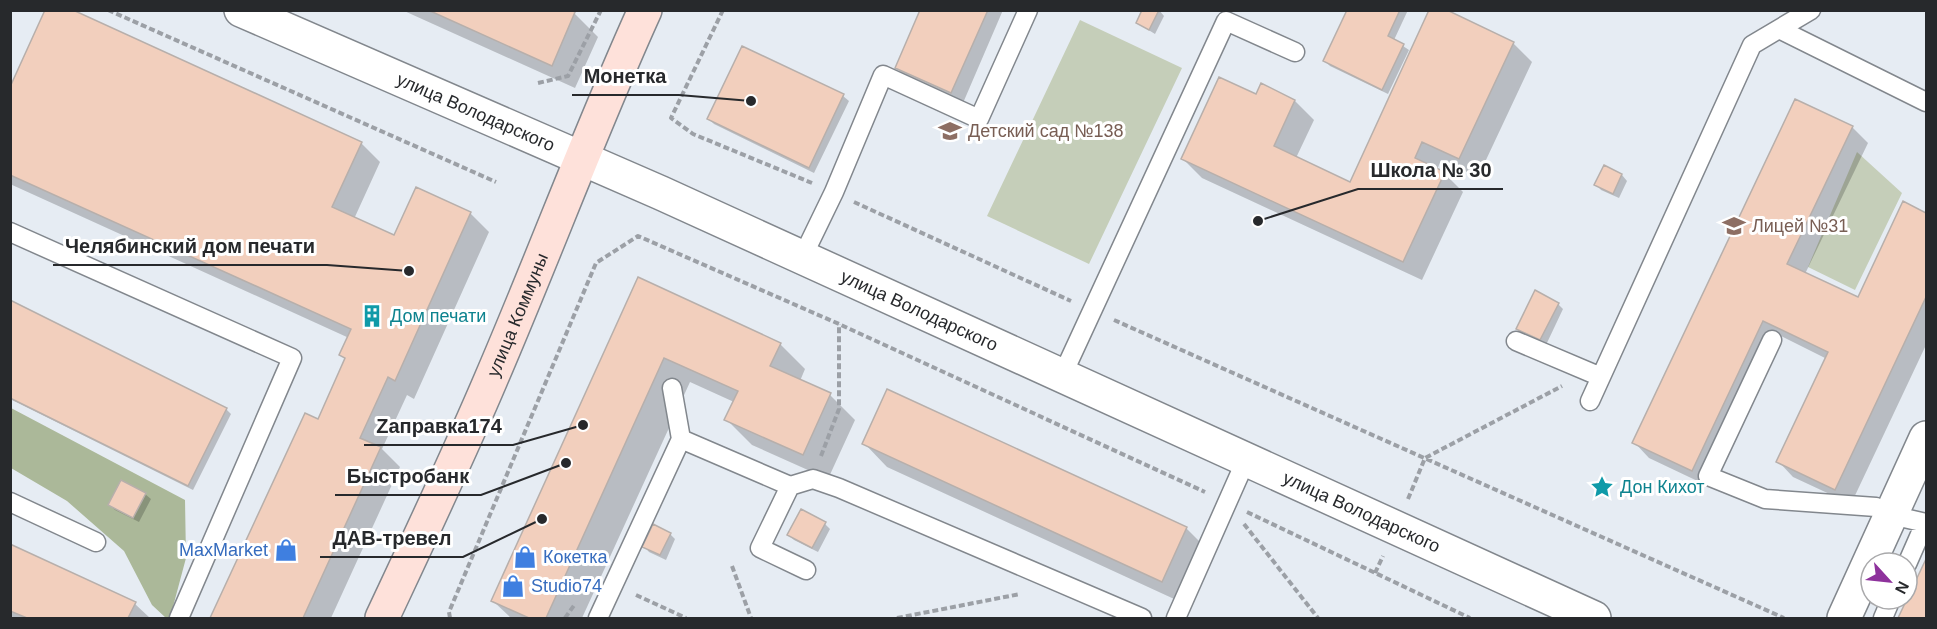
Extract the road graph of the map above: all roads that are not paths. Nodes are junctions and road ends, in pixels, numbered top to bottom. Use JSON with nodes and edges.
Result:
{"nodes":[{"id":1,"x":241,"y":10,"type":"edge"},
{"id":2,"x":645,"y":10,"type":"edge"},
{"id":3,"x":1028,"y":10,"type":"edge"},
{"id":4,"x":1811,"y":10,"type":"edge"},
{"id":5,"x":1779,"y":29,"type":"junction"},
{"id":6,"x":1295,"y":52,"type":"dead end"},
{"id":7,"x":1926,"y":102,"type":"edge"},
{"id":8,"x":582,"y":158,"type":"junction"},
{"id":9,"x":10,"y":232,"type":"edge"},
{"id":10,"x":802,"y":258,"type":"junction"},
{"id":11,"x":1772,"y":340,"type":"dead end"},
{"id":12,"x":1516,"y":341,"type":"dead end"},
{"id":13,"x":1595,"y":374,"type":"junction"},
{"id":14,"x":1062,"y":376,"type":"junction"},
{"id":15,"x":672,"y":388,"type":"dead end"},
{"id":16,"x":1590,"y":401,"type":"dead end"},
{"id":17,"x":1926,"y":438,"type":"edge"},
{"id":18,"x":681,"y":439,"type":"junction"},
{"id":19,"x":1246,"y":460,"type":"junction"},
{"id":20,"x":790,"y":486,"type":"junction"},
{"id":21,"x":10,"y":502,"type":"edge"},
{"id":22,"x":1891,"y":515,"type":"junction"},
{"id":23,"x":1926,"y":523,"type":"edge"},
{"id":24,"x":96,"y":542,"type":"dead end"},
{"id":25,"x":1913,"y":551,"type":"edge"},
{"id":26,"x":408,"y":562,"type":"junction"},
{"id":27,"x":806,"y":570,"type":"dead end"},
{"id":28,"x":179,"y":618,"type":"edge"},
{"id":29,"x":382,"y":618,"type":"edge"},
{"id":30,"x":404,"y":618,"type":"edge"},
{"id":31,"x":597,"y":618,"type":"edge"},
{"id":32,"x":1142,"y":618,"type":"edge"},
{"id":33,"x":1176,"y":618,"type":"edge"},
{"id":34,"x":1594,"y":618,"type":"edge"},
{"id":35,"x":1844,"y":618,"type":"edge"}],
"edges":[{"from":1,"to":8,"type":"street","name":"улица Володарского"},
{"from":2,"to":8,"type":"street","name":"улица Коммуны"},
{"from":3,"to":10,"type":"lane"},
{"from":4,"to":5,"type":"lane"},
{"from":5,"to":7,"type":"lane"},
{"from":5,"to":13,"type":"lane"},
{"from":6,"to":14,"type":"lane"},
{"from":8,"to":10,"type":"street","name":"улица Володарского"},
{"from":8,"to":26,"type":"street","name":"улица Коммуны"},
{"from":9,"to":28,"type":"lane"},
{"from":10,"to":14,"type":"street","name":"улица Володарского"},
{"from":11,"to":22,"type":"lane"},
{"from":12,"to":13,"type":"lane"},
{"from":13,"to":16,"type":"lane"},
{"from":14,"to":19,"type":"street","name":"улица Володарского"},
{"from":15,"to":18,"type":"lane"},
{"from":17,"to":22,"type":"street"},
{"from":18,"to":20,"type":"lane"},
{"from":18,"to":31,"type":"lane"},
{"from":19,"to":33,"type":"lane"},
{"from":19,"to":34,"type":"street","name":"улица Володарского"},
{"from":20,"to":27,"type":"lane"},
{"from":20,"to":32,"type":"lane"},
{"from":21,"to":24,"type":"lane"},
{"from":22,"to":23,"type":"lane"},
{"from":22,"to":35,"type":"street"},
{"from":23,"to":25,"type":"lane"},
{"from":26,"to":29,"type":"street","name":"улица Коммуны"},
{"from":26,"to":30,"type":"street"}]}
